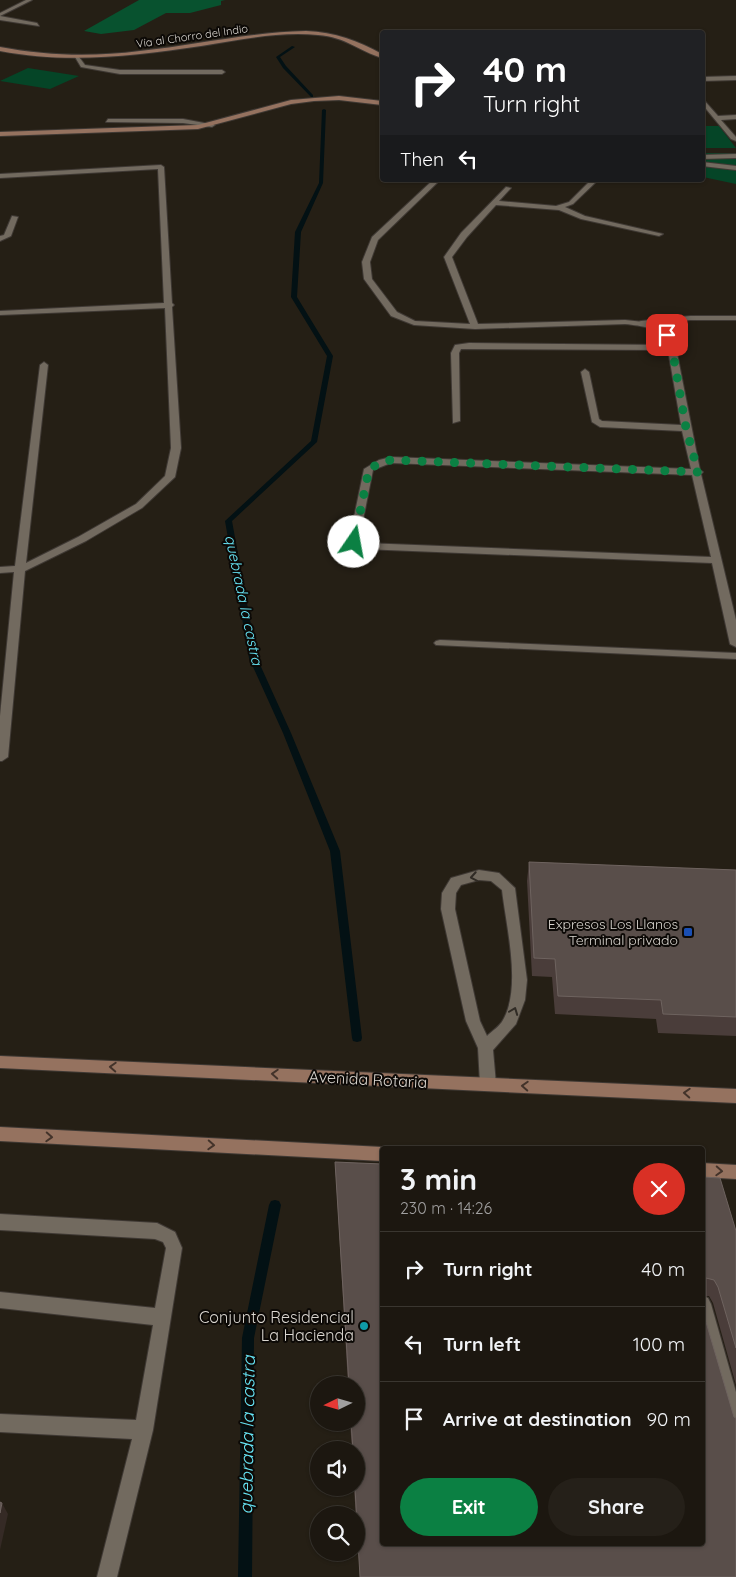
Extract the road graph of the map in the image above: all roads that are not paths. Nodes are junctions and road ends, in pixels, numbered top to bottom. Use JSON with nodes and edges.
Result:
{"nodes":[{"id":1,"x":30,"y":0,"type":"edge"},
{"id":2,"x":0,"y":16,"type":"edge"},
{"id":3,"x":37,"y":25,"type":"dead end"},
{"id":4,"x":0,"y":49,"type":"edge"},
{"id":5,"x":380,"y":55,"type":"edge"},
{"id":6,"x":77,"y":58,"type":"junction"},
{"id":7,"x":222,"y":72,"type":"dead end"},
{"id":8,"x":736,"y":78,"type":"edge"},
{"id":9,"x":705,"y":79,"type":"edge"},
{"id":10,"x":380,"y":104,"type":"edge"},
{"id":11,"x":705,"y":104,"type":"edge"},
{"id":12,"x":736,"y":117,"type":"edge"},
{"id":13,"x":717,"y":118,"type":"junction"},
{"id":14,"x":108,"y":121,"type":"dead end"},
{"id":15,"x":212,"y":125,"type":"junction"},
{"id":16,"x":0,"y":134,"type":"edge"},
{"id":17,"x":736,"y":139,"type":"edge"},
{"id":18,"x":705,"y":157,"type":"edge"},
{"id":19,"x":736,"y":157,"type":"edge"},
{"id":20,"x":705,"y":164,"type":"edge"},
{"id":21,"x":736,"y":168,"type":"edge"},
{"id":22,"x":0,"y":176,"type":"edge"},
{"id":23,"x":435,"y":182,"type":"edge"},
{"id":24,"x":593,"y":182,"type":"edge"},
{"id":25,"x":508,"y":188,"type":"dead end"},
{"id":26,"x":493,"y":203,"type":"junction"},
{"id":27,"x":561,"y":208,"type":"junction"},
{"id":28,"x":14,"y":217,"type":"dead end"},
{"id":29,"x":659,"y":234,"type":"dead end"},
{"id":30,"x":0,"y":239,"type":"edge"},
{"id":31,"x":170,"y":306,"type":"junction"},
{"id":32,"x":0,"y":314,"type":"edge"},
{"id":33,"x":736,"y":318,"type":"edge"},
{"id":34,"x":642,"y":323,"type":"junction"},
{"id":35,"x":475,"y":327,"type":"junction"},
{"id":36,"x":672,"y":348,"type":"junction"},
{"id":37,"x":44,"y":365,"type":"dead end"},
{"id":38,"x":585,"y":372,"type":"dead end"},
{"id":39,"x":456,"y":421,"type":"dead end"},
{"id":40,"x":686,"y":428,"type":"junction"},
{"id":41,"x":698,"y":472,"type":"junction"},
{"id":42,"x":717,"y":560,"type":"junction"},
{"id":43,"x":21,"y":569,"type":"junction"},
{"id":44,"x":0,"y":570,"type":"edge"},
{"id":45,"x":440,"y":643,"type":"dead end"},
{"id":46,"x":736,"y":644,"type":"edge"},
{"id":47,"x":736,"y":656,"type":"edge"},
{"id":48,"x":2,"y":757,"type":"dead end"},
{"id":49,"x":485,"y":1048,"type":"junction"},
{"id":50,"x":0,"y":1062,"type":"edge"},
{"id":51,"x":488,"y":1084,"type":"junction"},
{"id":52,"x":736,"y":1096,"type":"edge"},
{"id":53,"x":0,"y":1134,"type":"edge"},
{"id":54,"x":380,"y":1154,"type":"edge"},
{"id":55,"x":705,"y":1170,"type":"edge"},
{"id":56,"x":736,"y":1172,"type":"edge"},
{"id":57,"x":0,"y":1222,"type":"edge"},
{"id":58,"x":0,"y":1300,"type":"edge"},
{"id":59,"x":705,"y":1315,"type":"edge"},
{"id":60,"x":161,"y":1317,"type":"junction"},
{"id":61,"x":0,"y":1424,"type":"edge"},
{"id":62,"x":736,"y":1425,"type":"edge"},
{"id":63,"x":144,"y":1430,"type":"junction"},
{"id":64,"x":108,"y":1577,"type":"edge"}],
"edges":[{"from":1,"to":2,"type":"street"},
{"from":2,"to":3,"type":"street"},
{"from":4,"to":6,"type":"street","name":"Vía al Chorro del Indio"},
{"from":5,"to":6,"type":"street","name":"Vía al Chorro del Indio"},
{"from":6,"to":7,"type":"street"},
{"from":8,"to":9,"type":"street"},
{"from":10,"to":15,"type":"street"},
{"from":11,"to":13,"type":"street"},
{"from":12,"to":13,"type":"street"},
{"from":13,"to":17,"type":"street"},
{"from":14,"to":15,"type":"street"},
{"from":15,"to":16,"type":"street"},
{"from":18,"to":19,"type":"street"},
{"from":19,"to":21,"type":"street"},
{"from":20,"to":21,"type":"street"},
{"from":22,"to":31,"type":"street"},
{"from":23,"to":35,"type":"street"},
{"from":24,"to":27,"type":"street"},
{"from":25,"to":26,"type":"street"},
{"from":26,"to":27,"type":"street"},
{"from":26,"to":35,"type":"street"},
{"from":27,"to":29,"type":"street"},
{"from":28,"to":30,"type":"street"},
{"from":31,"to":32,"type":"street"},
{"from":31,"to":43,"type":"street"},
{"from":33,"to":34,"type":"street"},
{"from":34,"to":35,"type":"street"},
{"from":34,"to":36,"type":"street"},
{"from":36,"to":39,"type":"street"},
{"from":36,"to":40,"type":"street"},
{"from":37,"to":43,"type":"street"},
{"from":38,"to":40,"type":"street"},
{"from":40,"to":41,"type":"street"},
{"from":41,"to":42,"type":"street"},
{"from":41,"to":42,"type":"street"},
{"from":42,"to":46,"type":"street"},
{"from":43,"to":44,"type":"street"},
{"from":43,"to":48,"type":"street"},
{"from":45,"to":47,"type":"street"},
{"from":49,"to":49,"type":"street","one_way":true},
{"from":49,"to":51,"type":"street"},
{"from":51,"to":50,"type":"street","name":"Avenida Rotaria","one_way":true},
{"from":52,"to":51,"type":"street","name":"Avenida Rotaria","one_way":true},
{"from":53,"to":54,"type":"street","one_way":true},
{"from":55,"to":56,"type":"street","one_way":true},
{"from":57,"to":60,"type":"street"},
{"from":58,"to":60,"type":"street"},
{"from":59,"to":62,"type":"street"},
{"from":60,"to":63,"type":"street"},
{"from":61,"to":63,"type":"street"},
{"from":63,"to":64,"type":"street"}]}
